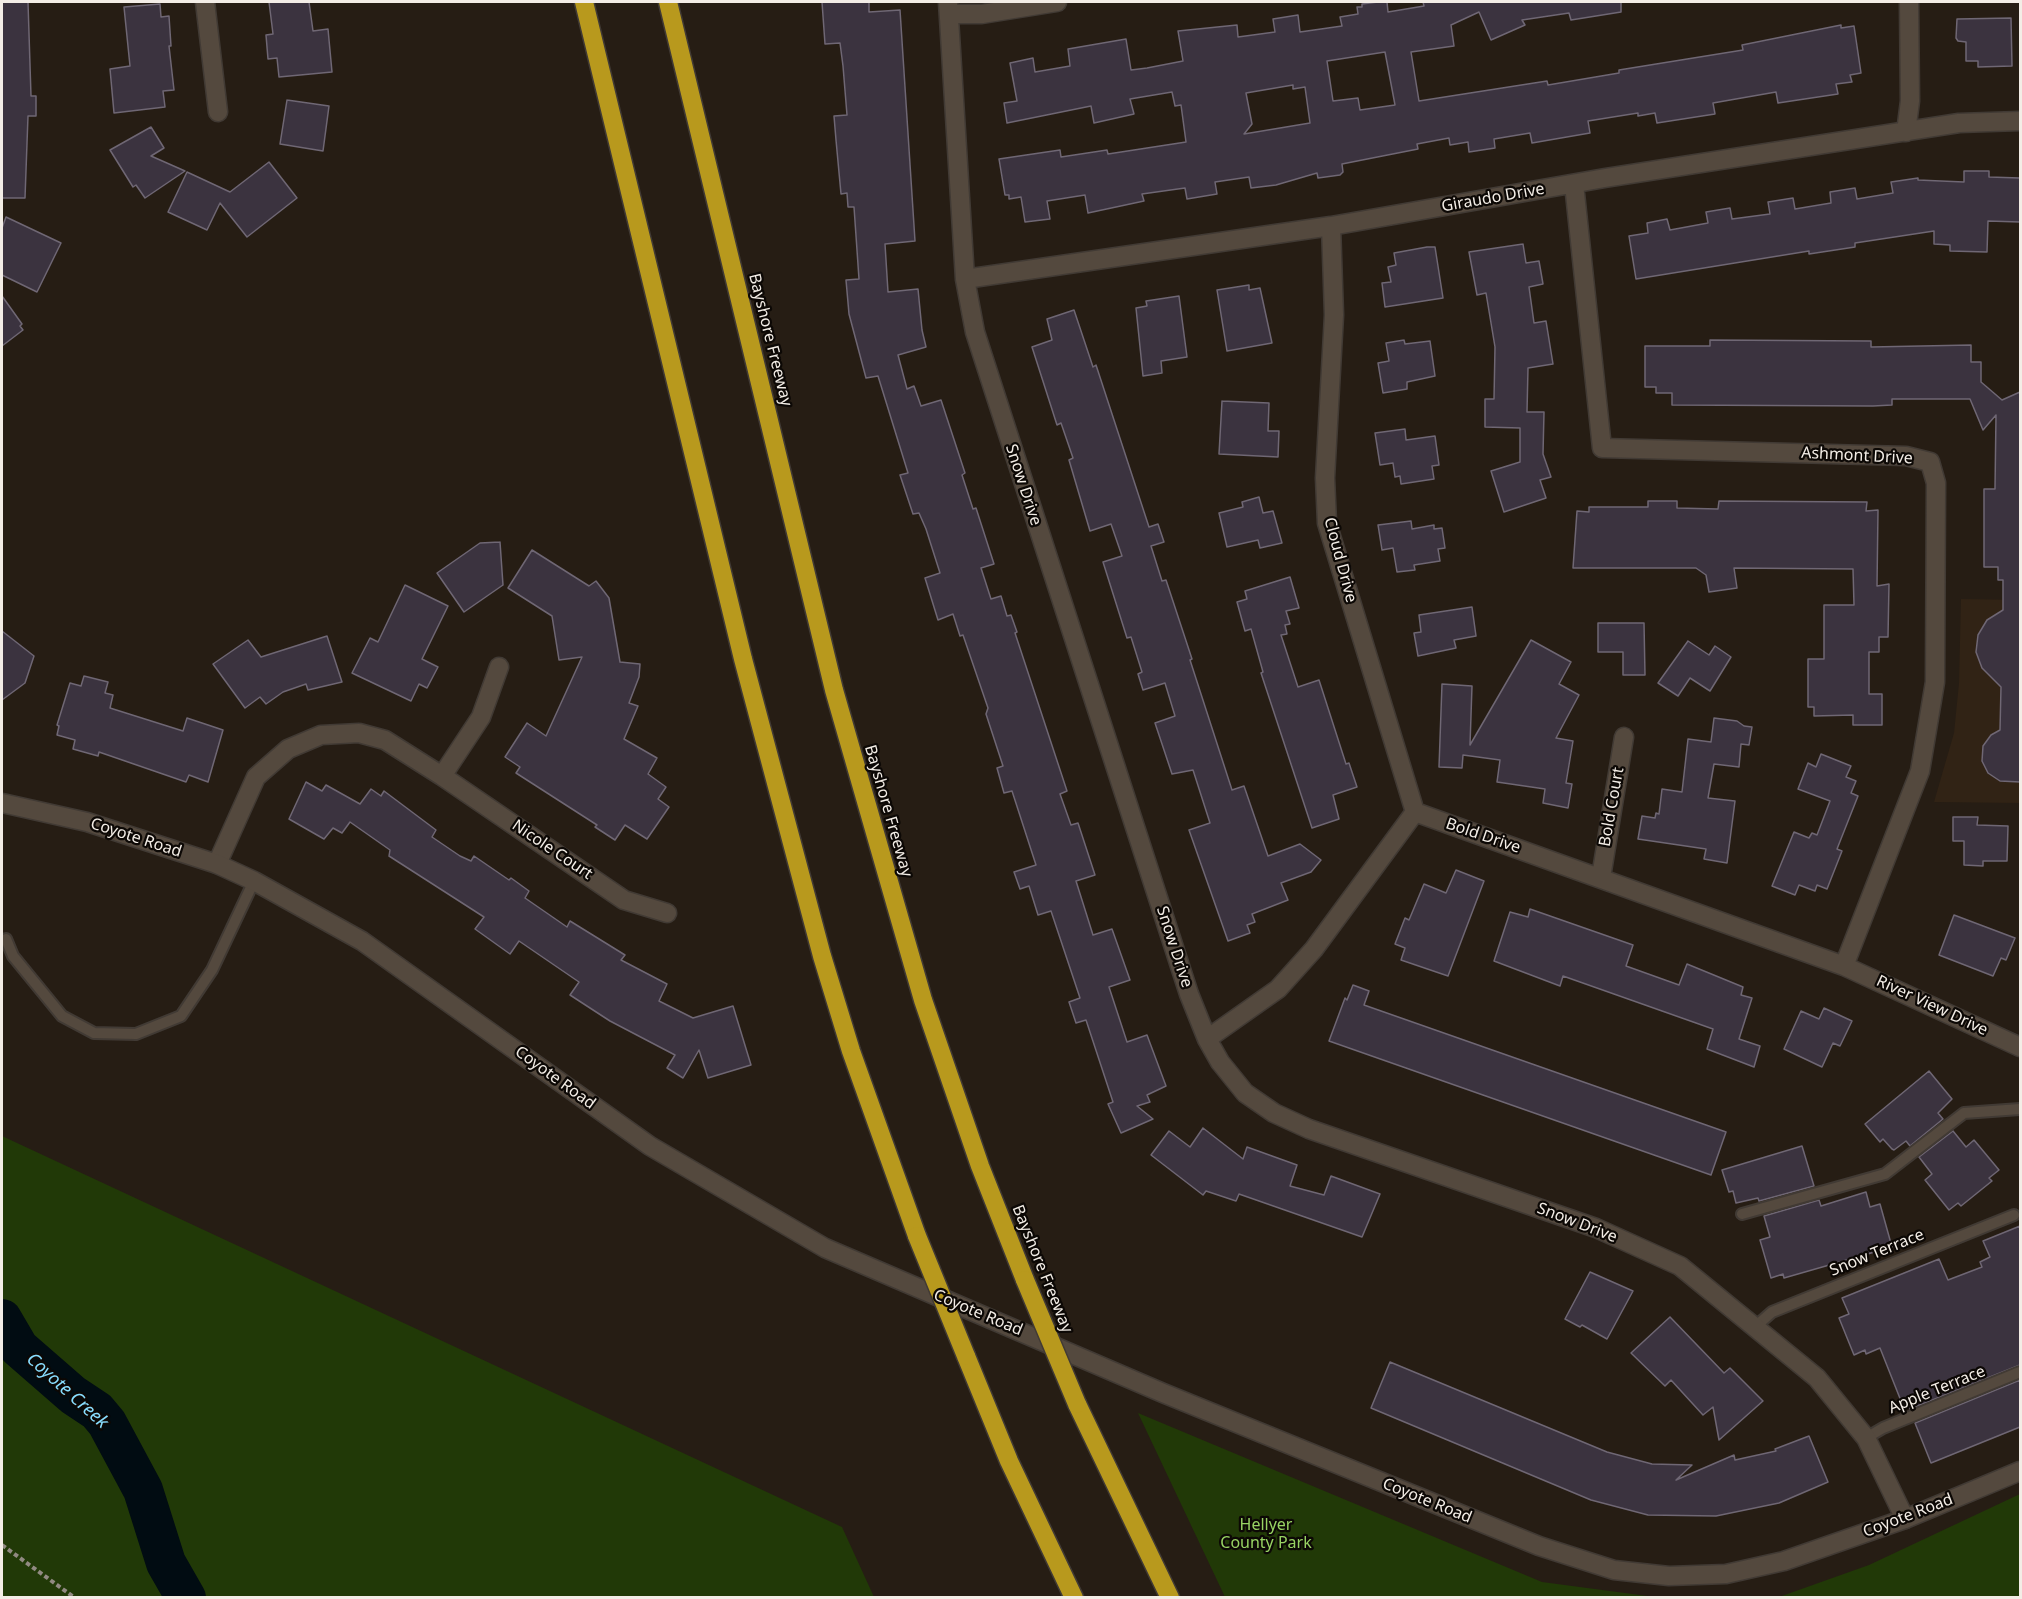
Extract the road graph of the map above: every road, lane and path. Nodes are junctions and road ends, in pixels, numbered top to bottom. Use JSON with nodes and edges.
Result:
{"nodes":[{"id":1,"x":205,"y":2,"type":"edge"},
{"id":2,"x":585,"y":2,"type":"edge"},
{"id":3,"x":668,"y":2,"type":"edge"},
{"id":4,"x":1058,"y":2,"type":"edge"},
{"id":5,"x":1909,"y":2,"type":"edge"},
{"id":6,"x":949,"y":8,"type":"edge"},
{"id":7,"x":218,"y":112,"type":"dead end"},
{"id":8,"x":2020,"y":121,"type":"edge"},
{"id":9,"x":1906,"y":132,"type":"junction"},
{"id":10,"x":1574,"y":184,"type":"junction"},
{"id":11,"x":1331,"y":226,"type":"junction"},
{"id":12,"x":965,"y":279,"type":"junction"},
{"id":13,"x":499,"y":667,"type":"dead end"},
{"id":14,"x":1624,"y":737,"type":"dead end"},
{"id":15,"x":442,"y":776,"type":"junction"},
{"id":16,"x":2,"y":803,"type":"edge"},
{"id":17,"x":1415,"y":812,"type":"junction"},
{"id":18,"x":217,"y":864,"type":"junction"},
{"id":19,"x":1601,"y":877,"type":"junction"},
{"id":20,"x":254,"y":880,"type":"junction"},
{"id":21,"x":667,"y":912,"type":"dead end"},
{"id":22,"x":6,"y":939,"type":"dead end"},
{"id":23,"x":1844,"y":966,"type":"junction"},
{"id":24,"x":1207,"y":1039,"type":"junction"},
{"id":25,"x":2020,"y":1047,"type":"edge"},
{"id":26,"x":2020,"y":1109,"type":"edge"},
{"id":27,"x":1742,"y":1214,"type":"dead end"},
{"id":28,"x":2014,"y":1215,"type":"dead end"},
{"id":29,"x":1756,"y":1326,"type":"junction"},
{"id":30,"x":2020,"y":1371,"type":"edge"},
{"id":31,"x":1866,"y":1438,"type":"junction"},
{"id":32,"x":2020,"y":1471,"type":"edge"},
{"id":33,"x":1905,"y":1519,"type":"junction"},
{"id":34,"x":2,"y":1545,"type":"edge"},
{"id":35,"x":75,"y":1598,"type":"edge"},
{"id":36,"x":1074,"y":1598,"type":"edge"},
{"id":37,"x":1170,"y":1598,"type":"edge"}],
"edges":[{"from":1,"to":7,"type":"street"},
{"from":2,"to":36,"type":"highway","bridge":true},
{"from":3,"to":37,"type":"highway","name":"Bayshore Freeway","bridge":true},
{"from":4,"to":6,"type":"street"},
{"from":5,"to":9,"type":"street"},
{"from":6,"to":12,"type":"street","name":"Snow Drive"},
{"from":8,"to":9,"type":"street","name":"Giraudo Drive"},
{"from":9,"to":10,"type":"street","name":"Giraudo Drive"},
{"from":10,"to":11,"type":"street","name":"Giraudo Drive"},
{"from":10,"to":23,"type":"street","name":"Ashmont Drive"},
{"from":11,"to":12,"type":"street","name":"Giraudo Drive"},
{"from":11,"to":17,"type":"street","name":"Cloud Drive"},
{"from":12,"to":24,"type":"street","name":"Snow Drive"},
{"from":13,"to":15,"type":"street"},
{"from":14,"to":19,"type":"street","name":"Bold Court"},
{"from":15,"to":18,"type":"street","name":"Nicole Court"},
{"from":15,"to":21,"type":"street","name":"Nicole Court"},
{"from":16,"to":18,"type":"street","name":"Coyote Road"},
{"from":17,"to":19,"type":"street","name":"Bold Drive"},
{"from":17,"to":24,"type":"street"},
{"from":18,"to":20,"type":"street","name":"Coyote Road"},
{"from":19,"to":23,"type":"street","name":"Bold Drive"},
{"from":20,"to":22,"type":"lane"},
{"from":20,"to":33,"type":"street","name":"Coyote Road"},
{"from":23,"to":25,"type":"street","name":"River View Drive"},
{"from":24,"to":29,"type":"street","name":"Snow Drive"},
{"from":26,"to":27,"type":"lane"},
{"from":28,"to":29,"type":"lane","name":"Snow Terrace"},
{"from":29,"to":31,"type":"street","name":"Snow Drive"},
{"from":30,"to":31,"type":"lane","name":"Apple Terrace"},
{"from":31,"to":33,"type":"street","name":"Snow Drive"},
{"from":32,"to":33,"type":"street","name":"Coyote Road"},
{"from":34,"to":35,"type":"path"}]}
